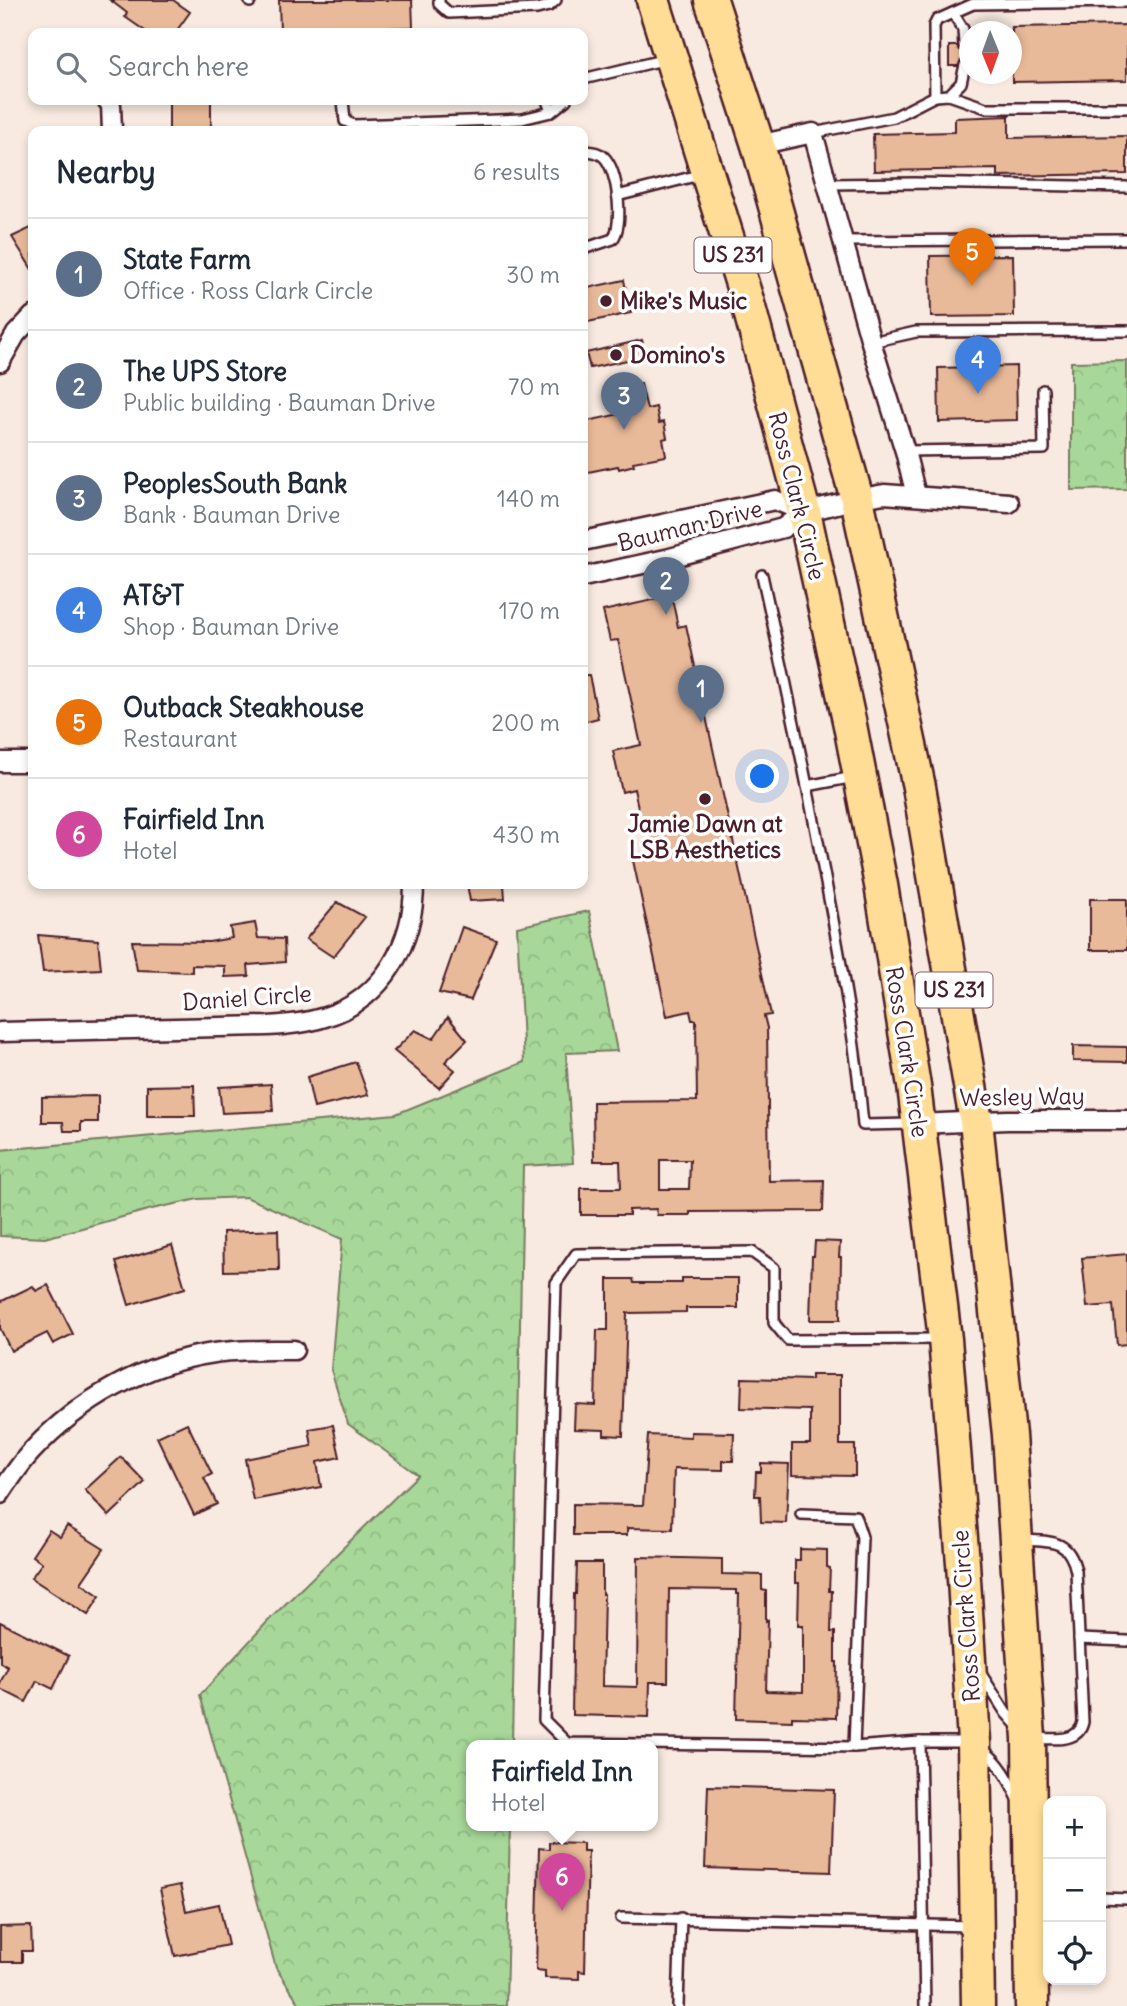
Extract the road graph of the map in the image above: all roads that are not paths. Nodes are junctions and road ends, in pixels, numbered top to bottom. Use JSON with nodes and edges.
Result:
{"nodes":[{"id":1,"x":439,"y":0,"type":"edge"},
{"id":2,"x":556,"y":0,"type":"edge"},
{"id":3,"x":653,"y":0,"type":"edge"},
{"id":4,"x":711,"y":0,"type":"edge"},
{"id":5,"x":1127,"y":2,"type":"edge"},
{"id":6,"x":953,"y":13,"type":"junction"},
{"id":7,"x":959,"y":22,"type":"edge"},
{"id":8,"x":672,"y":58,"type":"junction"},
{"id":9,"x":588,"y":78,"type":"edge"},
{"id":10,"x":960,"y":84,"type":"edge"},
{"id":11,"x":949,"y":95,"type":"junction"},
{"id":12,"x":935,"y":96,"type":"junction"},
{"id":13,"x":111,"y":105,"type":"edge"},
{"id":14,"x":343,"y":105,"type":"edge"},
{"id":15,"x":549,"y":105,"type":"edge"},
{"id":16,"x":560,"y":105,"type":"edge"},
{"id":17,"x":1127,"y":108,"type":"edge"},
{"id":18,"x":551,"y":112,"type":"junction"},
{"id":19,"x":112,"y":126,"type":"edge"},
{"id":20,"x":813,"y":133,"type":"junction"},
{"id":21,"x":758,"y":145,"type":"junction"},
{"id":22,"x":588,"y":152,"type":"edge"},
{"id":23,"x":708,"y":173,"type":"junction"},
{"id":24,"x":827,"y":184,"type":"junction"},
{"id":25,"x":1127,"y":187,"type":"edge"},
{"id":26,"x":617,"y":197,"type":"junction"},
{"id":27,"x":1127,"y":239,"type":"edge"},
{"id":28,"x":844,"y":241,"type":"junction"},
{"id":29,"x":588,"y":248,"type":"edge"},
{"id":30,"x":28,"y":321,"type":"edge"},
{"id":31,"x":1127,"y":331,"type":"edge"},
{"id":32,"x":872,"y":342,"type":"junction"},
{"id":33,"x":0,"y":362,"type":"edge"},
{"id":34,"x":1043,"y":390,"type":"dead end"},
{"id":35,"x":905,"y":451,"type":"junction"},
{"id":36,"x":916,"y":495,"type":"junction"},
{"id":37,"x":857,"y":499,"type":"junction"},
{"id":38,"x":1009,"y":503,"type":"dead end"},
{"id":39,"x":804,"y":512,"type":"junction"},
{"id":40,"x":588,"y":540,"type":"edge"},
{"id":41,"x":762,"y":575,"type":"dead end"},
{"id":42,"x":588,"y":576,"type":"edge"},
{"id":43,"x":0,"y":762,"type":"edge"},
{"id":44,"x":28,"y":762,"type":"edge"},
{"id":45,"x":860,"y":776,"type":"junction"},
{"id":46,"x":807,"y":786,"type":"junction"},
{"id":47,"x":414,"y":889,"type":"edge"},
{"id":48,"x":0,"y":1032,"type":"edge"},
{"id":49,"x":1127,"y":1120,"type":"edge"},
{"id":50,"x":976,"y":1121,"type":"junction"},
{"id":51,"x":919,"y":1124,"type":"junction"},
{"id":52,"x":945,"y":1339,"type":"junction"},
{"id":53,"x":294,"y":1350,"type":"dead end"},
{"id":54,"x":0,"y":1494,"type":"edge"},
{"id":55,"x":802,"y":1514,"type":"dead end"},
{"id":56,"x":1016,"y":1540,"type":"junction"},
{"id":57,"x":1079,"y":1639,"type":"junction"},
{"id":58,"x":1127,"y":1641,"type":"edge"},
{"id":59,"x":969,"y":1655,"type":"junction"},
{"id":60,"x":1029,"y":1738,"type":"junction"},
{"id":61,"x":563,"y":1740,"type":"edge"},
{"id":62,"x":920,"y":1742,"type":"junction"},
{"id":63,"x":974,"y":1742,"type":"junction"},
{"id":64,"x":658,"y":1744,"type":"edge"},
{"id":65,"x":854,"y":1746,"type":"junction"},
{"id":66,"x":1031,"y":1827,"type":"junction"},
{"id":67,"x":1106,"y":1898,"type":"edge"},
{"id":68,"x":1127,"y":1899,"type":"edge"},
{"id":69,"x":621,"y":1918,"type":"dead end"},
{"id":70,"x":681,"y":1918,"type":"junction"},
{"id":71,"x":925,"y":1925,"type":"junction"},
{"id":72,"x":977,"y":1926,"type":"junction"},
{"id":73,"x":678,"y":2006,"type":"edge"},
{"id":74,"x":925,"y":2006,"type":"edge"},
{"id":75,"x":978,"y":2006,"type":"edge"},
{"id":76,"x":1032,"y":2006,"type":"edge"}],
"edges":[{"from":1,"to":2,"type":"lane"},
{"from":3,"to":8,"type":"highway","name":"Ross Clark Circle","number":"US 231"},
{"from":4,"to":21,"type":"highway","number":"US 231"},
{"from":5,"to":6,"type":"lane"},
{"from":6,"to":7,"type":"lane"},
{"from":6,"to":12,"type":"lane"},
{"from":8,"to":9,"type":"lane"},
{"from":8,"to":23,"type":"highway","name":"Ross Clark Circle","number":"US 231"},
{"from":10,"to":11,"type":"lane"},
{"from":11,"to":12,"type":"lane"},
{"from":11,"to":17,"type":"lane"},
{"from":12,"to":20,"type":"lane"},
{"from":13,"to":19,"type":"street"},
{"from":14,"to":18,"type":"lane"},
{"from":15,"to":18,"type":"lane"},
{"from":16,"to":18,"type":"lane"},
{"from":20,"to":21,"type":"street"},
{"from":20,"to":24,"type":"street"},
{"from":21,"to":37,"type":"highway","number":"US 231"},
{"from":22,"to":26,"type":"lane"},
{"from":23,"to":26,"type":"lane"},
{"from":23,"to":39,"type":"highway","name":"Ross Clark Circle","number":"US 231"},
{"from":24,"to":25,"type":"lane"},
{"from":24,"to":28,"type":"street"},
{"from":26,"to":29,"type":"lane"},
{"from":27,"to":28,"type":"lane"},
{"from":28,"to":32,"type":"street"},
{"from":30,"to":33,"type":"street"},
{"from":31,"to":32,"type":"lane"},
{"from":32,"to":35,"type":"street"},
{"from":34,"to":35,"type":"lane"},
{"from":35,"to":36,"type":"street"},
{"from":36,"to":37,"type":"street","name":"Bauman Drive"},
{"from":36,"to":38,"type":"street","name":"Bauman Drive"},
{"from":37,"to":39,"type":"street","name":"Bauman Drive"},
{"from":37,"to":50,"type":"highway","number":"US 231"},
{"from":39,"to":40,"type":"street","name":"Bauman Drive"},
{"from":39,"to":42,"type":"street","name":"Bauman Drive"},
{"from":39,"to":45,"type":"highway","name":"Ross Clark Circle","number":"US 231"},
{"from":41,"to":46,"type":"lane"},
{"from":43,"to":44,"type":"street"},
{"from":45,"to":46,"type":"lane"},
{"from":45,"to":51,"type":"highway","name":"Ross Clark Circle","number":"US 231"},
{"from":46,"to":51,"type":"lane"},
{"from":47,"to":48,"type":"street","name":"Daniel Circle"},
{"from":49,"to":50,"type":"street","name":"Wesley Way"},
{"from":50,"to":51,"type":"street","name":"Wesley Way"},
{"from":50,"to":56,"type":"highway","number":"US 231"},
{"from":51,"to":52,"type":"highway","name":"Ross Clark Circle","number":"US 231"},
{"from":52,"to":59,"type":"highway","name":"Ross Clark Circle","number":"US 231"},
{"from":52,"to":61,"type":"lane"},
{"from":53,"to":54,"type":"street"},
{"from":55,"to":65,"type":"lane"},
{"from":56,"to":57,"type":"lane"},
{"from":56,"to":60,"type":"highway","number":"US 231"},
{"from":57,"to":58,"type":"lane"},
{"from":57,"to":60,"type":"lane"},
{"from":59,"to":60,"type":"lane"},
{"from":59,"to":63,"type":"highway","name":"Ross Clark Circle","number":"US 231"},
{"from":60,"to":66,"type":"highway","number":"US 231"},
{"from":62,"to":63,"type":"lane"},
{"from":62,"to":65,"type":"lane"},
{"from":62,"to":71,"type":"lane"},
{"from":63,"to":66,"type":"lane"},
{"from":63,"to":72,"type":"highway","name":"Ross Clark Circle","number":"US 231"},
{"from":64,"to":65,"type":"lane"},
{"from":66,"to":76,"type":"highway","number":"US 231"},
{"from":67,"to":68,"type":"lane"},
{"from":69,"to":70,"type":"lane"},
{"from":70,"to":71,"type":"lane"},
{"from":70,"to":73,"type":"lane"},
{"from":71,"to":72,"type":"lane"},
{"from":71,"to":74,"type":"lane"},
{"from":72,"to":75,"type":"highway","name":"Ross Clark Circle","number":"US 231"}]}
